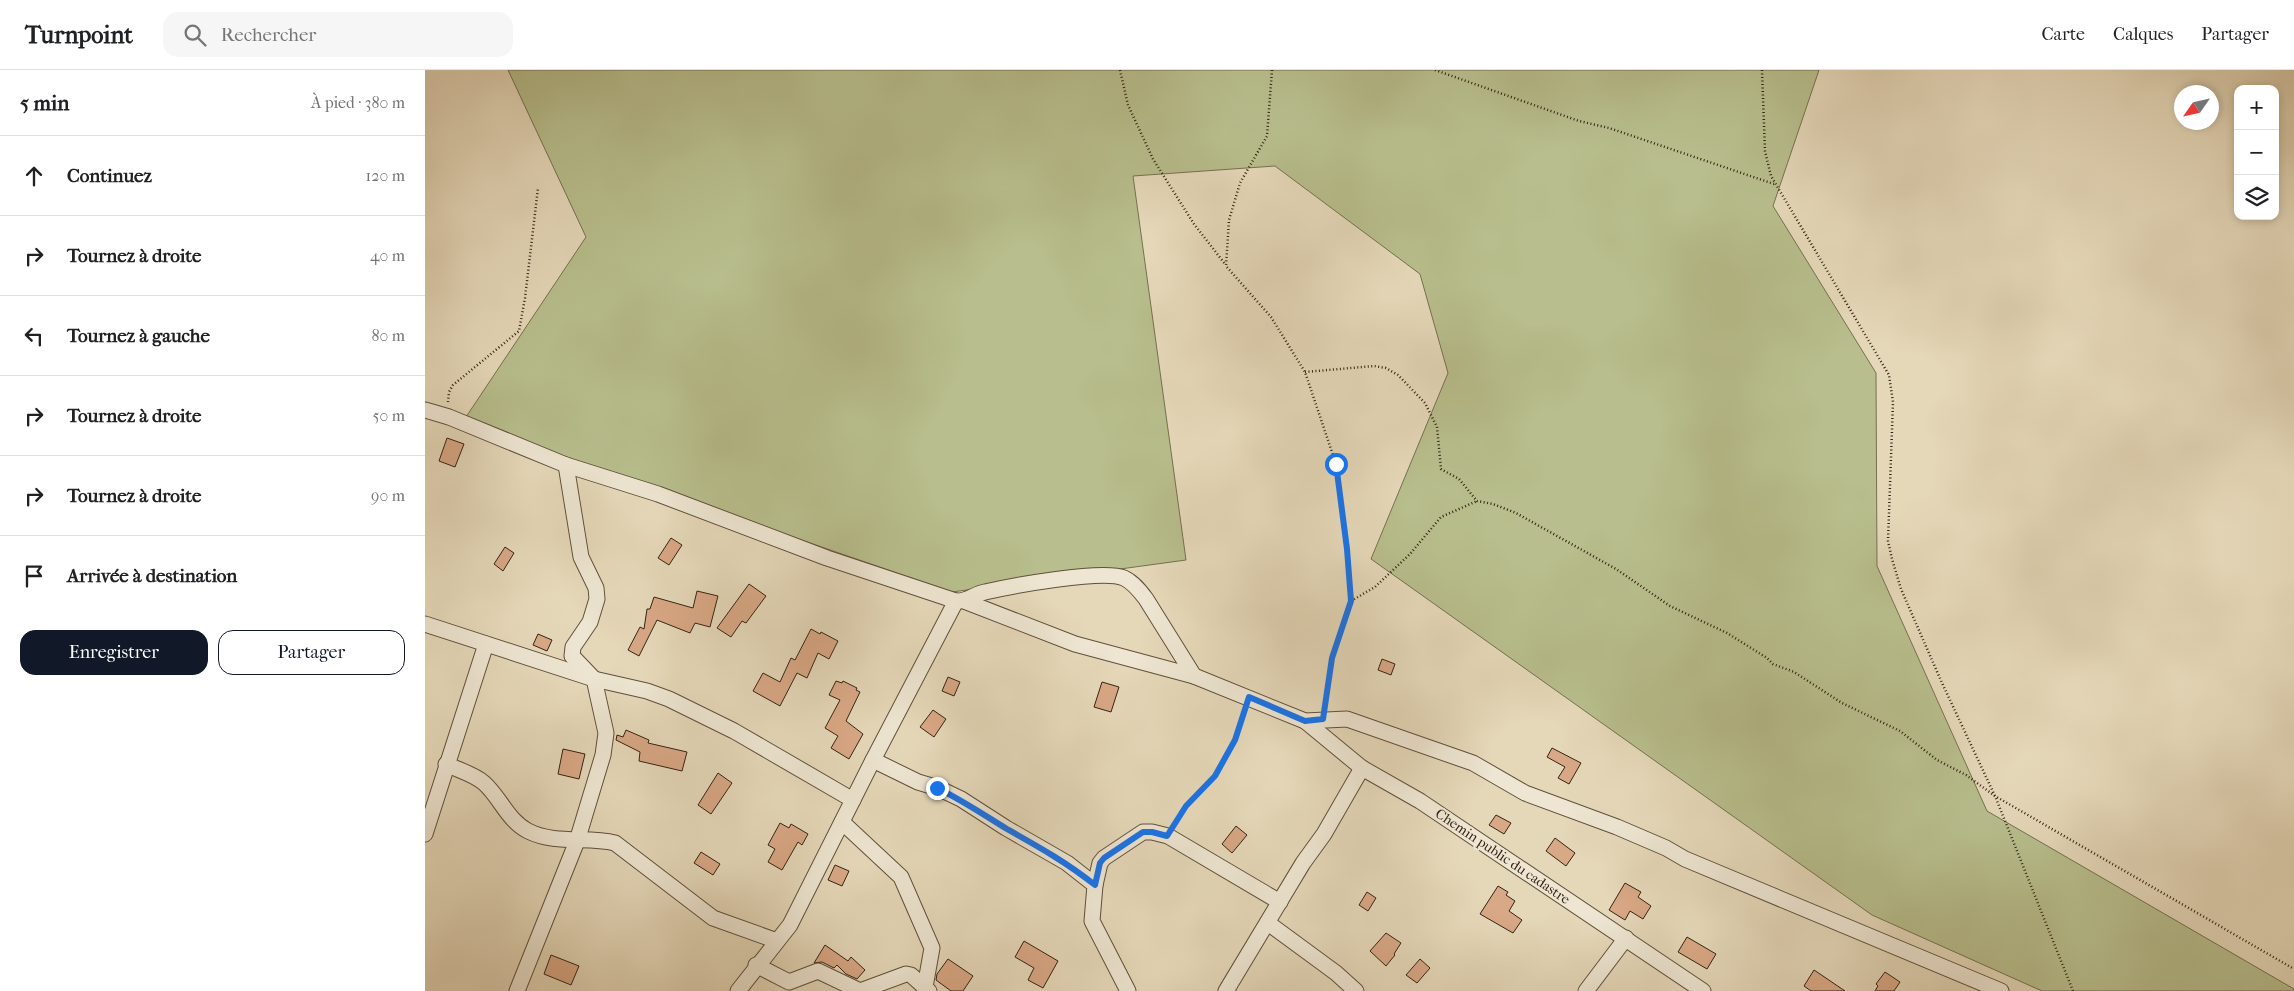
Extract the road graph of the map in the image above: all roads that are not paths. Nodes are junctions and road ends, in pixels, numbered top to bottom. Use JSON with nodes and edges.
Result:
{"nodes":[{"id":1,"x":425,"y":410,"type":"edge"},
{"id":2,"x":566,"y":465,"type":"junction"},
{"id":3,"x":960,"y":601,"type":"junction"},
{"id":4,"x":425,"y":624,"type":"edge"},
{"id":5,"x":486,"y":644,"type":"junction"},
{"id":6,"x":1194,"y":676,"type":"junction"},
{"id":7,"x":594,"y":680,"type":"junction"},
{"id":8,"x":1305,"y":721,"type":"junction"},
{"id":9,"x":873,"y":760,"type":"junction"},
{"id":10,"x":446,"y":764,"type":"junction"},
{"id":11,"x":1362,"y":768,"type":"junction"},
{"id":12,"x":853,"y":800,"type":"junction"},
{"id":13,"x":842,"y":822,"type":"junction"},
{"id":14,"x":425,"y":834,"type":"edge"},
{"id":15,"x":577,"y":841,"type":"junction"},
{"id":16,"x":1095,"y":885,"type":"junction"},
{"id":17,"x":1280,"y":902,"type":"junction"},
{"id":18,"x":1268,"y":923,"type":"junction"},
{"id":19,"x":1626,"y":938,"type":"junction"},
{"id":20,"x":777,"y":941,"type":"junction"},
{"id":21,"x":756,"y":965,"type":"junction"},
{"id":22,"x":927,"y":989,"type":"edge"},
{"id":23,"x":517,"y":991,"type":"edge"},
{"id":24,"x":738,"y":991,"type":"edge"},
{"id":25,"x":1128,"y":991,"type":"edge"},
{"id":26,"x":1226,"y":991,"type":"edge"},
{"id":27,"x":1356,"y":991,"type":"edge"},
{"id":28,"x":1586,"y":991,"type":"edge"},
{"id":29,"x":1703,"y":991,"type":"edge"},
{"id":30,"x":2001,"y":991,"type":"edge"}],
"edges":[{"from":1,"to":2,"type":"street"},
{"from":2,"to":3,"type":"street"},
{"from":2,"to":7,"type":"street"},
{"from":3,"to":6,"type":"street"},
{"from":3,"to":6,"type":"street"},
{"from":3,"to":9,"type":"street"},
{"from":4,"to":5,"type":"street"},
{"from":5,"to":7,"type":"street"},
{"from":5,"to":10,"type":"street"},
{"from":6,"to":8,"type":"street"},
{"from":7,"to":12,"type":"street"},
{"from":7,"to":15,"type":"street"},
{"from":8,"to":11,"type":"street","name":"Chemin public du cadastre"},
{"from":8,"to":30,"type":"street"},
{"from":9,"to":12,"type":"street"},
{"from":9,"to":16,"type":"street"},
{"from":10,"to":14,"type":"street"},
{"from":10,"to":15,"type":"street"},
{"from":11,"to":17,"type":"street"},
{"from":11,"to":19,"type":"street","name":"Chemin public du cadastre"},
{"from":12,"to":13,"type":"street"},
{"from":13,"to":20,"type":"street"},
{"from":13,"to":22,"type":"street"},
{"from":15,"to":20,"type":"street"},
{"from":15,"to":23,"type":"street"},
{"from":16,"to":17,"type":"street"},
{"from":16,"to":25,"type":"street"},
{"from":17,"to":18,"type":"street"},
{"from":18,"to":26,"type":"street"},
{"from":18,"to":27,"type":"street"},
{"from":19,"to":28,"type":"street"},
{"from":19,"to":29,"type":"street","name":"Chemin public du cadastre"},
{"from":20,"to":21,"type":"street"},
{"from":21,"to":22,"type":"street"},
{"from":21,"to":24,"type":"street"}]}
